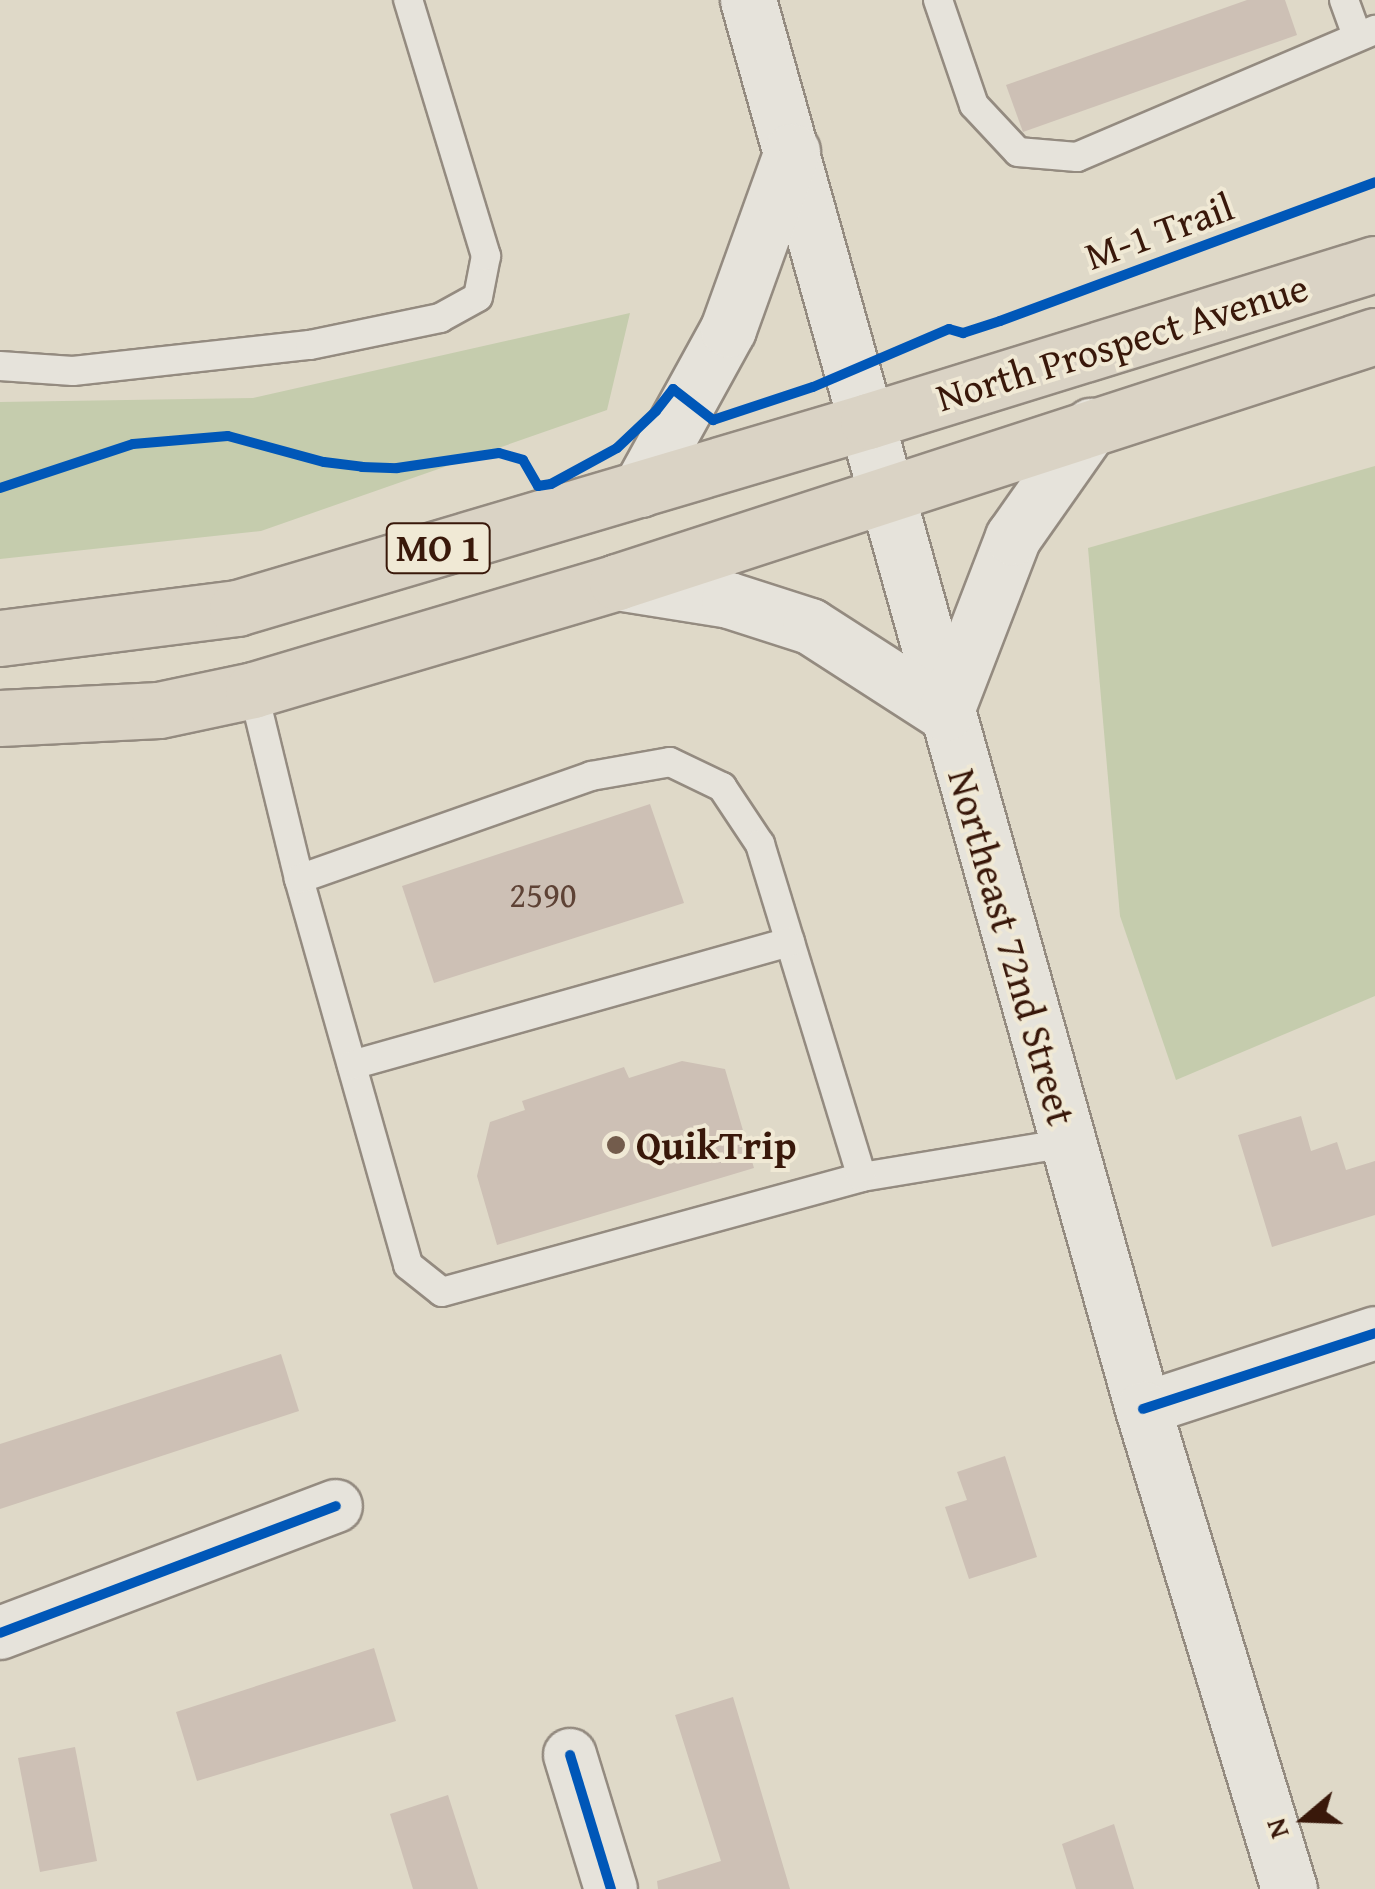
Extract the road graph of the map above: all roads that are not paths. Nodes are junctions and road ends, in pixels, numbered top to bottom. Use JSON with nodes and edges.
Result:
{"nodes":[{"id":1,"x":408,"y":0,"type":"edge"},
{"id":2,"x":748,"y":0,"type":"edge"},
{"id":3,"x":938,"y":0,"type":"edge"},
{"id":4,"x":1344,"y":0,"type":"edge"},
{"id":5,"x":1366,"y":33,"type":"edge"},
{"id":6,"x":792,"y":152,"type":"junction"},
{"id":7,"x":1375,"y":264,"type":"edge"},
{"id":8,"x":1375,"y":336,"type":"edge"},
{"id":9,"x":0,"y":366,"type":"edge"},
{"id":10,"x":868,"y":421,"type":"junction"},
{"id":11,"x":1092,"y":426,"type":"junction"},
{"id":12,"x":640,"y":489,"type":"junction"},
{"id":13,"x":888,"y":492,"type":"junction"},
{"id":14,"x":617,"y":582,"type":"junction"},
{"id":15,"x":0,"y":638,"type":"edge"},
{"id":16,"x":252,"y":690,"type":"junction"},
{"id":17,"x":945,"y":713,"type":"junction"},
{"id":18,"x":0,"y":718,"type":"edge"},
{"id":19,"x":300,"y":879,"type":"junction"},
{"id":20,"x":790,"y":942,"type":"junction"},
{"id":21,"x":352,"y":1065,"type":"junction"},
{"id":22,"x":1067,"y":1143,"type":"junction"},
{"id":23,"x":862,"y":1177,"type":"junction"},
{"id":24,"x":1375,"y":1333,"type":"edge"},
{"id":25,"x":1143,"y":1410,"type":"junction"},
{"id":26,"x":336,"y":1506,"type":"dead end"},
{"id":27,"x":0,"y":1633,"type":"edge"},
{"id":28,"x":570,"y":1755,"type":"dead end"},
{"id":29,"x":612,"y":1889,"type":"edge"},
{"id":30,"x":1289,"y":1889,"type":"edge"}],
"edges":[{"from":1,"to":9,"type":"lane"},
{"from":2,"to":6,"type":"main road","name":"Northeast 72nd Street"},
{"from":3,"to":5,"type":"lane"},
{"from":4,"to":5,"type":"lane"},
{"from":6,"to":10,"type":"main road","name":"Northeast 72nd Street"},
{"from":6,"to":12,"type":"main road"},
{"from":7,"to":10,"type":"main road","name":"North Prospect Avenue","number":"MO 1"},
{"from":8,"to":11,"type":"main road","name":"North Prospect Avenue","number":"MO 1"},
{"from":10,"to":12,"type":"main road","number":"MO 1"},
{"from":10,"to":13,"type":"main road","name":"Northeast 72nd Street"},
{"from":11,"to":13,"type":"main road","name":"North Prospect Avenue","number":"MO 1"},
{"from":11,"to":17,"type":"main road"},
{"from":12,"to":15,"type":"main road","number":"MO 1"},
{"from":13,"to":14,"type":"main road","number":"MO 1"},
{"from":13,"to":17,"type":"main road","name":"Northeast 72nd Street"},
{"from":14,"to":16,"type":"main road","number":"MO 1"},
{"from":14,"to":17,"type":"main road"},
{"from":16,"to":18,"type":"main road","number":"MO 1"},
{"from":16,"to":19,"type":"lane"},
{"from":17,"to":22,"type":"main road","name":"Northeast 72nd Street"},
{"from":19,"to":20,"type":"lane"},
{"from":19,"to":21,"type":"lane"},
{"from":20,"to":21,"type":"lane"},
{"from":20,"to":23,"type":"lane"},
{"from":21,"to":23,"type":"lane"},
{"from":22,"to":23,"type":"lane"},
{"from":22,"to":25,"type":"main road","name":"Northeast 72nd Street"},
{"from":24,"to":25,"type":"street"},
{"from":25,"to":30,"type":"main road","name":"Northeast 72nd Street"},
{"from":26,"to":27,"type":"street"},
{"from":28,"to":29,"type":"street"}]}
